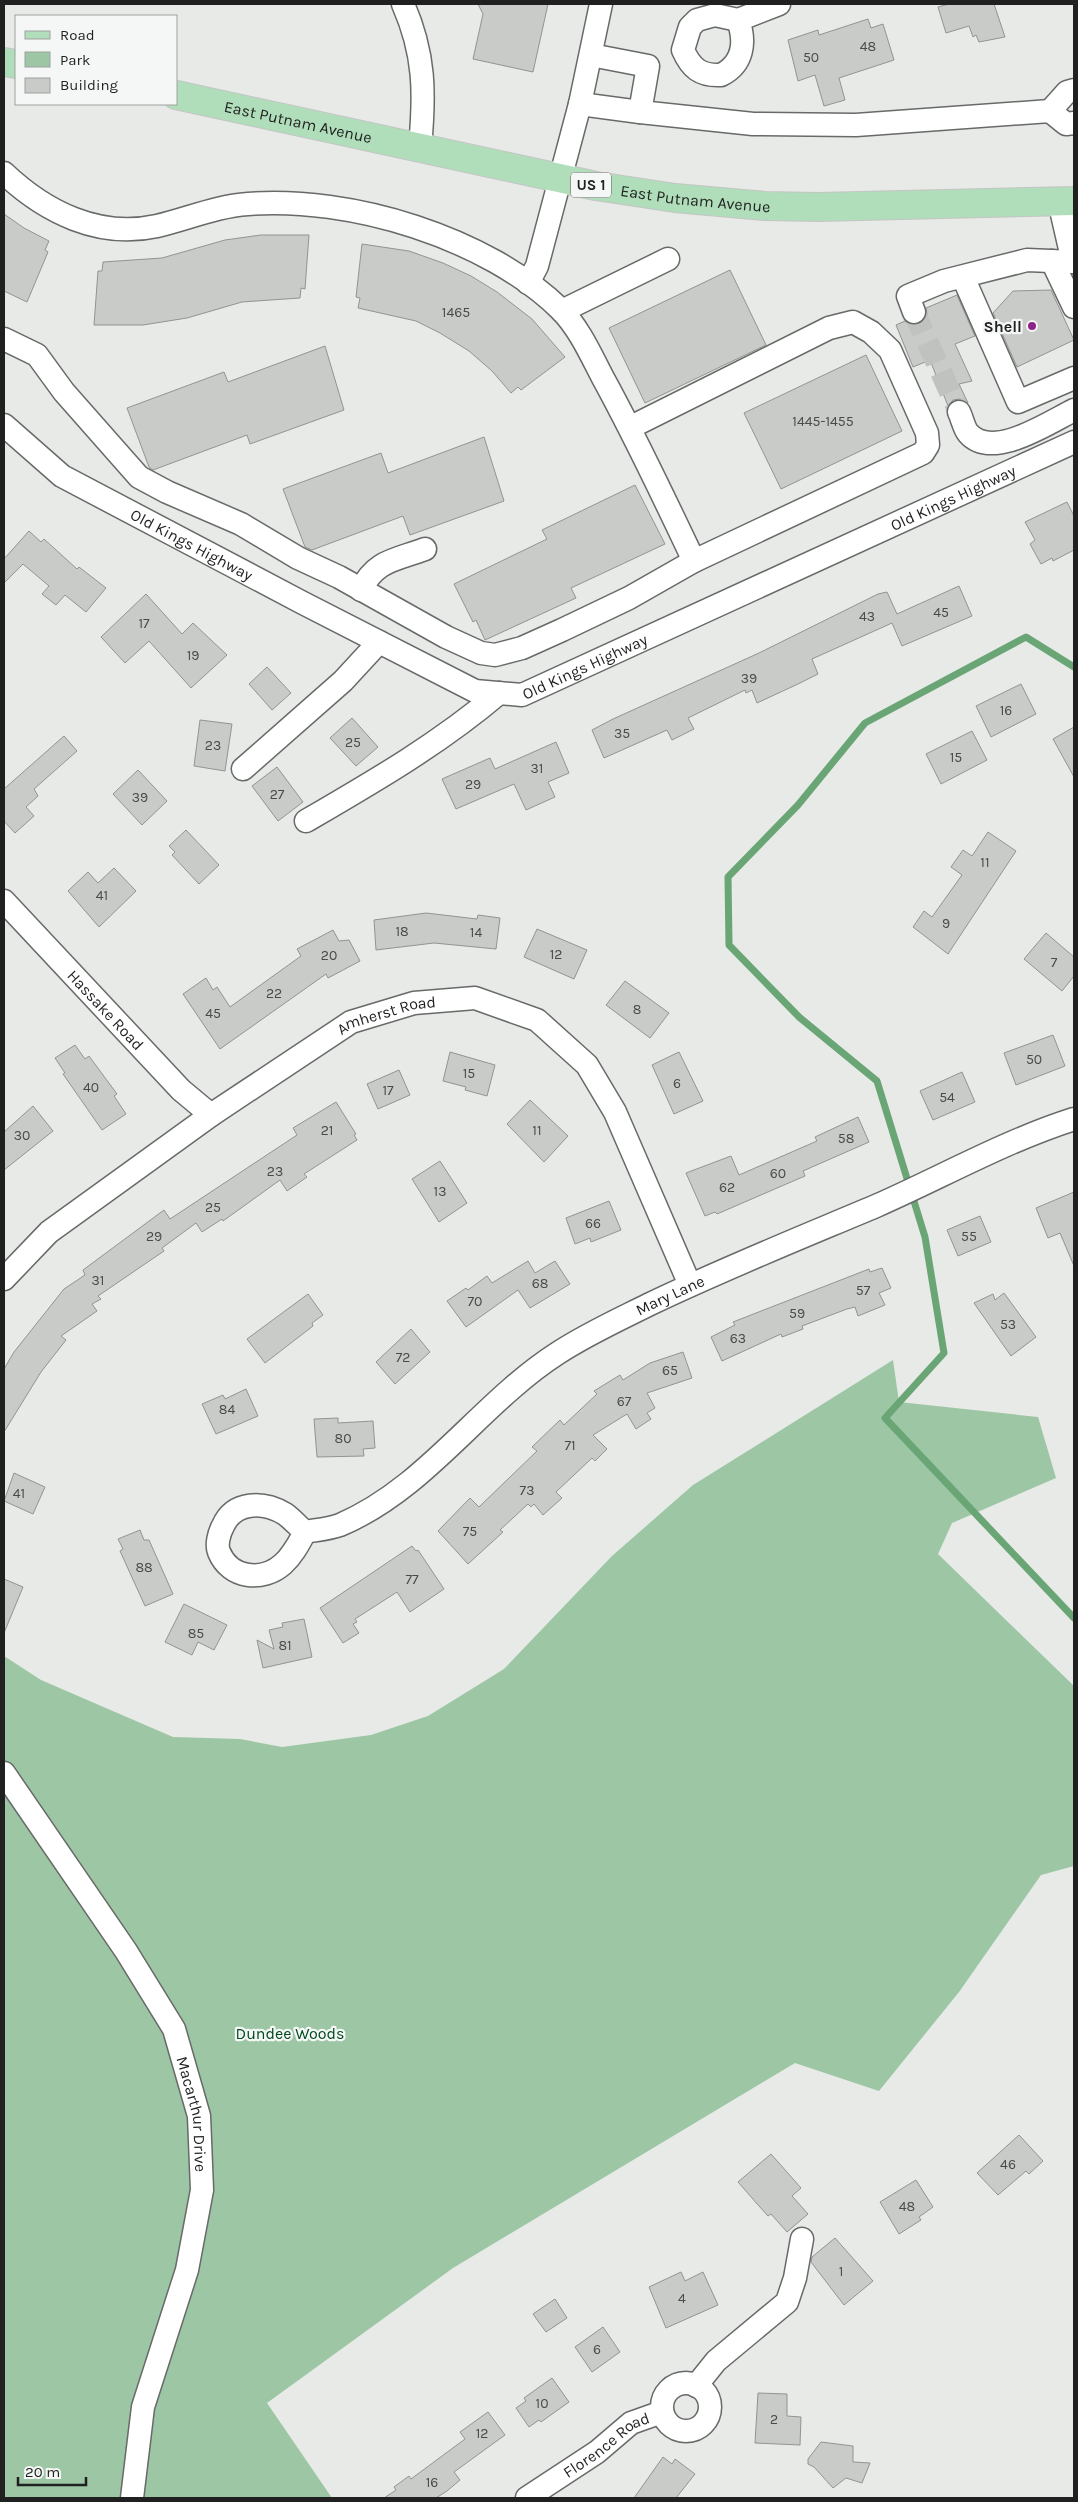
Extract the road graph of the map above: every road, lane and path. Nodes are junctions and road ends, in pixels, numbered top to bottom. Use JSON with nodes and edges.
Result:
{"nodes":[{"id":1,"x":403,"y":4,"type":"edge"},
{"id":2,"x":601,"y":4,"type":"edge"},
{"id":3,"x":779,"y":4,"type":"edge"},
{"id":4,"x":738,"y":20,"type":"dead end"},
{"id":5,"x":591,"y":55,"type":"junction"},
{"id":6,"x":1074,"y":90,"type":"edge"},
{"id":7,"x":178,"y":95,"type":"edge"},
{"id":8,"x":580,"y":104,"type":"junction"},
{"id":9,"x":1050,"y":111,"type":"junction"},
{"id":10,"x":640,"y":112,"type":"junction"},
{"id":11,"x":1074,"y":123,"type":"edge"},
{"id":12,"x":420,"y":147,"type":"junction"},
{"id":13,"x":4,"y":173,"type":"edge"},
{"id":14,"x":560,"y":178,"type":"junction"},
{"id":15,"x":1066,"y":201,"type":"edge"},
{"id":16,"x":668,"y":259,"type":"dead end"},
{"id":17,"x":1067,"y":262,"type":"edge"},
{"id":18,"x":963,"y":277,"type":"junction"},
{"id":19,"x":528,"y":283,"type":"junction"},
{"id":20,"x":911,"y":304,"type":"dead end"},
{"id":21,"x":1074,"y":307,"type":"edge"},
{"id":22,"x":562,"y":311,"type":"junction"},
{"id":23,"x":4,"y":339,"type":"edge"},
{"id":24,"x":1074,"y":378,"type":"edge"},
{"id":25,"x":1074,"y":410,"type":"edge"},
{"id":26,"x":958,"y":412,"type":"tunnel mouth"},
{"id":27,"x":4,"y":425,"type":"edge"},
{"id":28,"x":630,"y":427,"type":"junction"},
{"id":29,"x":1074,"y":442,"type":"edge"},
{"id":30,"x":424,"y":549,"type":"dead end"},
{"id":31,"x":694,"y":562,"type":"junction"},
{"id":32,"x":361,"y":590,"type":"junction"},
{"id":33,"x":379,"y":642,"type":"junction"},
{"id":34,"x":499,"y":693,"type":"junction"},
{"id":35,"x":243,"y":769,"type":"dead end"},
{"id":36,"x":306,"y":821,"type":"dead end"},
{"id":37,"x":4,"y":901,"type":"edge"},
{"id":38,"x":211,"y":1116,"type":"junction"},
{"id":39,"x":1074,"y":1119,"type":"edge"},
{"id":40,"x":4,"y":1279,"type":"edge"},
{"id":41,"x":690,"y":1285,"type":"junction"},
{"id":42,"x":305,"y":1532,"type":"dead end"},
{"id":43,"x":4,"y":1773,"type":"edge"},
{"id":44,"x":802,"y":2239,"type":"dead end"},
{"id":45,"x":696,"y":2386,"type":"junction"},
{"id":46,"x":662,"y":2412,"type":"junction"},
{"id":47,"x":531,"y":2497,"type":"edge"},
{"id":48,"x":132,"y":2498,"type":"edge"}],
"edges":[{"from":1,"to":12,"type":"street"},
{"from":2,"to":5,"type":"street"},
{"from":3,"to":4,"type":"street"},
{"from":5,"to":8,"type":"street"},
{"from":5,"to":10,"type":"street"},
{"from":6,"to":9,"type":"street"},
{"from":7,"to":12,"type":"main road","name":"East Putnam Avenue","number":"US 1"},
{"from":8,"to":10,"type":"street"},
{"from":8,"to":14,"type":"street"},
{"from":9,"to":10,"type":"street"},
{"from":9,"to":11,"type":"street"},
{"from":12,"to":14,"type":"main road","name":"East Putnam Avenue","number":"US 1"},
{"from":13,"to":19,"type":"street"},
{"from":14,"to":15,"type":"main road","name":"East Putnam Avenue","number":"US 1"},
{"from":14,"to":19,"type":"street"},
{"from":15,"to":17,"type":"street"},
{"from":16,"to":22,"type":"street"},
{"from":17,"to":18,"type":"street"},
{"from":17,"to":21,"type":"street"},
{"from":18,"to":20,"type":"street"},
{"from":18,"to":24,"type":"street"},
{"from":19,"to":22,"type":"street"},
{"from":22,"to":28,"type":"street"},
{"from":23,"to":32,"type":"street"},
{"from":25,"to":26,"type":"street"},
{"from":27,"to":33,"type":"street","name":"Old Kings Highway"},
{"from":28,"to":31,"type":"street"},
{"from":28,"to":31,"type":"street"},
{"from":29,"to":34,"type":"street","name":"Old Kings Highway"},
{"from":30,"to":32,"type":"street"},
{"from":31,"to":32,"type":"street"},
{"from":33,"to":34,"type":"street","name":"Old Kings Highway"},
{"from":33,"to":35,"type":"street"},
{"from":34,"to":36,"type":"street"},
{"from":37,"to":38,"type":"street","name":"Hassake Road"},
{"from":38,"to":40,"type":"street","name":"Amherst Road"},
{"from":38,"to":41,"type":"street","name":"Amherst Road"},
{"from":39,"to":41,"type":"street","name":"Mary Lane"},
{"from":41,"to":42,"type":"street","name":"Mary Lane"},
{"from":43,"to":48,"type":"street","name":"Macarthur Drive"},
{"from":44,"to":45,"type":"street"},
{"from":45,"to":46,"type":"street","name":"Florence Road"},
{"from":45,"to":46,"type":"street","name":"Florence Road"},
{"from":46,"to":47,"type":"street","name":"Florence Road"}]}
